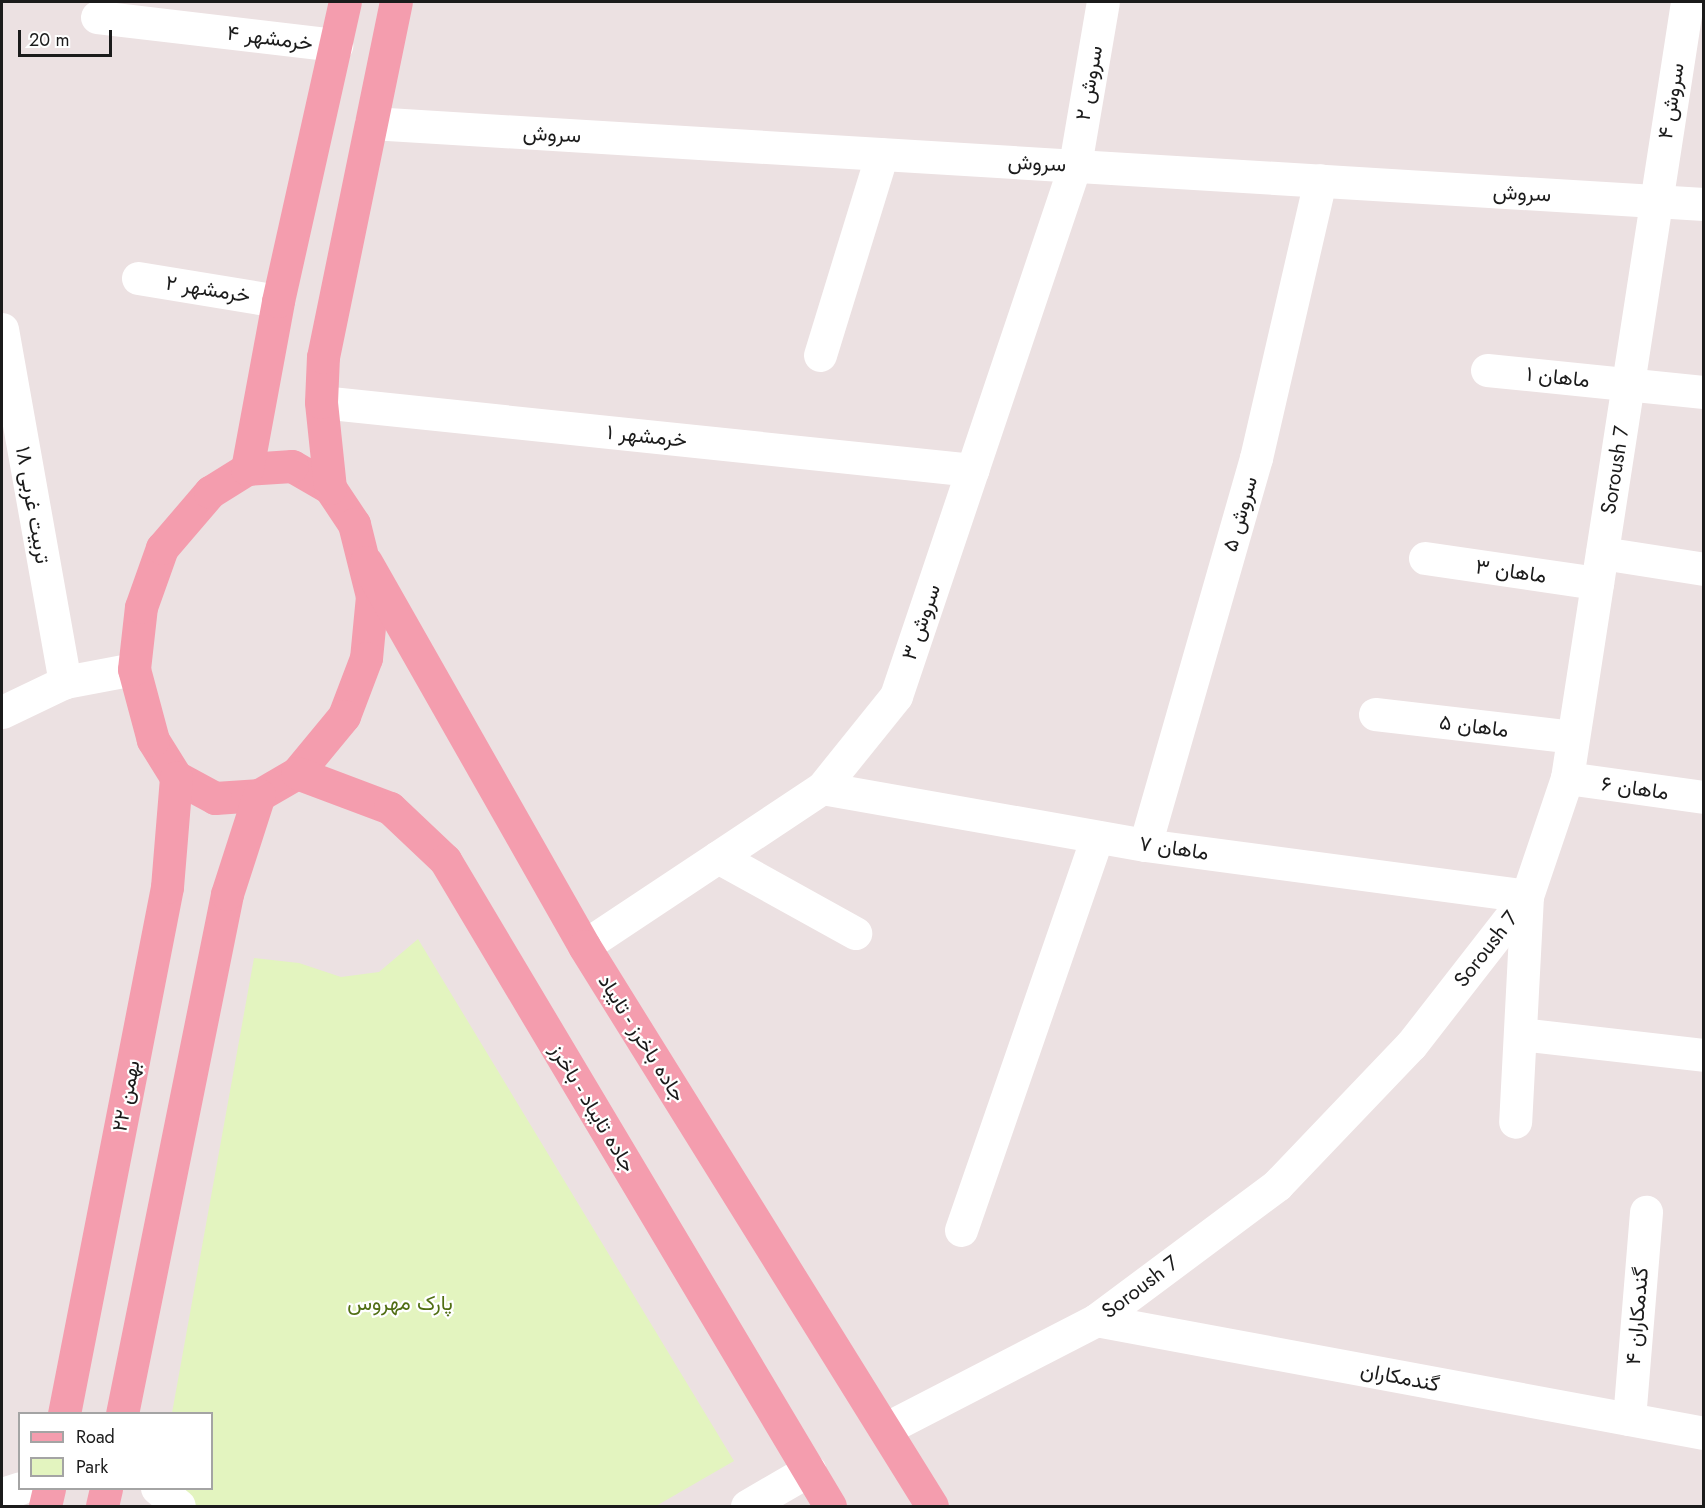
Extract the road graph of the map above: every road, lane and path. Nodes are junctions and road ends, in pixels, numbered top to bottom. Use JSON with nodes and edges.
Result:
{"nodes":[{"id":1,"x":345,"y":2,"type":"edge"},
{"id":2,"x":396,"y":2,"type":"edge"},
{"id":3,"x":1103,"y":2,"type":"edge"},
{"id":4,"x":1687,"y":2,"type":"edge"},
{"id":5,"x":97,"y":17,"type":"dead end"},
{"id":6,"x":336,"y":45,"type":"junction"},
{"id":7,"x":371,"y":123,"type":"junction"},
{"id":8,"x":882,"y":154,"type":"junction"},
{"id":9,"x":1075,"y":165,"type":"junction"},
{"id":10,"x":1320,"y":180,"type":"junction"},
{"id":11,"x":1656,"y":201,"type":"junction"},
{"id":12,"x":1704,"y":204,"type":"edge"},
{"id":13,"x":138,"y":278,"type":"dead end"},
{"id":14,"x":278,"y":301,"type":"junction"},
{"id":15,"x":2,"y":329,"type":"edge"},
{"id":16,"x":820,"y":355,"type":"dead end"},
{"id":17,"x":1487,"y":370,"type":"dead end"},
{"id":18,"x":1628,"y":384,"type":"junction"},
{"id":19,"x":1704,"y":392,"type":"edge"},
{"id":20,"x":321,"y":402,"type":"junction"},
{"id":21,"x":247,"y":469,"type":"junction"},
{"id":22,"x":972,"y":470,"type":"junction"},
{"id":23,"x":330,"y":488,"type":"junction"},
{"id":24,"x":1425,"y":558,"type":"dead end"},
{"id":25,"x":366,"y":562,"type":"junction"},
{"id":26,"x":1600,"y":568,"type":"junction"},
{"id":27,"x":1704,"y":568,"type":"edge"},
{"id":28,"x":134,"y":669,"type":"junction"},
{"id":29,"x":64,"y":682,"type":"junction"},
{"id":30,"x":2,"y":712,"type":"edge"},
{"id":31,"x":1375,"y":714,"type":"dead end"},
{"id":32,"x":1573,"y":737,"type":"junction"},
{"id":33,"x":297,"y":772,"type":"junction"},
{"id":34,"x":176,"y":777,"type":"junction"},
{"id":35,"x":1567,"y":778,"type":"junction"},
{"id":36,"x":822,"y":788,"type":"junction"},
{"id":37,"x":259,"y":795,"type":"junction"},
{"id":38,"x":1704,"y":797,"type":"edge"},
{"id":39,"x":1097,"y":837,"type":"junction"},
{"id":40,"x":1145,"y":845,"type":"junction"},
{"id":41,"x":718,"y":856,"type":"junction"},
{"id":42,"x":1527,"y":896,"type":"junction"},
{"id":43,"x":855,"y":933,"type":"dead end"},
{"id":44,"x":584,"y":946,"type":"junction"},
{"id":45,"x":1520,"y":1034,"type":"junction"},
{"id":46,"x":1704,"y":1054,"type":"edge"},
{"id":47,"x":1515,"y":1122,"type":"dead end"},
{"id":48,"x":1646,"y":1212,"type":"dead end"},
{"id":49,"x":961,"y":1230,"type":"dead end"},
{"id":50,"x":1096,"y":1320,"type":"junction"},
{"id":51,"x":64,"y":1412,"type":"edge"},
{"id":52,"x":122,"y":1412,"type":"edge"},
{"id":53,"x":1629,"y":1419,"type":"junction"},
{"id":54,"x":887,"y":1428,"type":"junction"},
{"id":55,"x":1704,"y":1433,"type":"edge"},
{"id":56,"x":809,"y":1470,"type":"junction"},
{"id":57,"x":18,"y":1489,"type":"edge"},
{"id":58,"x":49,"y":1490,"type":"edge"},
{"id":59,"x":106,"y":1490,"type":"edge"},
{"id":60,"x":159,"y":1490,"type":"edge"},
{"id":61,"x":2,"y":1494,"type":"edge"},
{"id":62,"x":45,"y":1506,"type":"edge"},
{"id":63,"x":102,"y":1506,"type":"edge"},
{"id":64,"x":179,"y":1506,"type":"edge"},
{"id":65,"x":747,"y":1506,"type":"edge"},
{"id":66,"x":830,"y":1506,"type":"edge"},
{"id":67,"x":932,"y":1506,"type":"edge"}],
"edges":[{"from":1,"to":6,"type":"main road"},
{"from":2,"to":7,"type":"main road"},
{"from":3,"to":9,"type":"street","name":"سروش ۲"},
{"from":4,"to":11,"type":"street","name":"سروش ۴"},
{"from":5,"to":6,"type":"street","name":"خرمشهر ۴"},
{"from":6,"to":14,"type":"main road"},
{"from":7,"to":8,"type":"street","name":"سروش"},
{"from":7,"to":20,"type":"main road"},
{"from":8,"to":9,"type":"street","name":"سروش"},
{"from":8,"to":16,"type":"street"},
{"from":9,"to":10,"type":"street","name":"سروش"},
{"from":9,"to":22,"type":"street","name":"سروش ۳"},
{"from":10,"to":11,"type":"street","name":"سروش"},
{"from":10,"to":40,"type":"street","name":"سروش ۵"},
{"from":11,"to":12,"type":"street","name":"سروش"},
{"from":11,"to":18,"type":"street","name":"Soroush 7"},
{"from":13,"to":14,"type":"street","name":"خرمشهر ۲"},
{"from":14,"to":21,"type":"main road"},
{"from":15,"to":29,"type":"street","name":"تربیت غربی ۱۸"},
{"from":17,"to":18,"type":"street","name":"ماهان ۱"},
{"from":18,"to":19,"type":"street","name":"ماهان ۱"},
{"from":18,"to":26,"type":"street","name":"Soroush 7"},
{"from":20,"to":22,"type":"street","name":"خرمشهر ۱"},
{"from":20,"to":23,"type":"main road"},
{"from":21,"to":23,"type":"main road"},
{"from":21,"to":28,"type":"main road"},
{"from":22,"to":36,"type":"street","name":"سروش ۳"},
{"from":23,"to":25,"type":"main road"},
{"from":24,"to":26,"type":"street","name":"ماهان ۳"},
{"from":25,"to":33,"type":"main road"},
{"from":25,"to":44,"type":"main road","name":"جاده باخرز - تایباد"},
{"from":26,"to":27,"type":"street","name":"ماهان ۳"},
{"from":26,"to":32,"type":"street","name":"Soroush 7"},
{"from":28,"to":29,"type":"street"},
{"from":28,"to":34,"type":"main road"},
{"from":29,"to":30,"type":"street"},
{"from":31,"to":32,"type":"street","name":"ماهان ۵"},
{"from":32,"to":35,"type":"street","name":"Soroush 7"},
{"from":33,"to":37,"type":"main road"},
{"from":33,"to":56,"type":"main road","name":"جاده تایباد - باخرز"},
{"from":34,"to":37,"type":"main road"},
{"from":34,"to":51,"type":"main road","name":"۲۲ بهمن"},
{"from":35,"to":38,"type":"street","name":"ماهان ۶"},
{"from":35,"to":42,"type":"street","name":"Soroush 7"},
{"from":36,"to":39,"type":"street","name":"ماهان ۷"},
{"from":36,"to":41,"type":"street","name":"سروش ۳"},
{"from":37,"to":52,"type":"main road"},
{"from":39,"to":40,"type":"street","name":"ماهان ۷"},
{"from":39,"to":49,"type":"street"},
{"from":40,"to":42,"type":"street","name":"ماهان ۷"},
{"from":41,"to":43,"type":"street"},
{"from":41,"to":44,"type":"street","name":"سروش ۳"},
{"from":42,"to":45,"type":"street"},
{"from":42,"to":50,"type":"street","name":"Soroush 7"},
{"from":44,"to":54,"type":"main road","name":"جاده باخرز - تایباد"},
{"from":45,"to":46,"type":"street"},
{"from":45,"to":47,"type":"street"},
{"from":48,"to":53,"type":"street","name":"گندمکاران ۴"},
{"from":50,"to":53,"type":"street","name":"گندمکاران"},
{"from":50,"to":54,"type":"street","name":"Soroush 7"},
{"from":53,"to":55,"type":"street","name":"گندمکاران"},
{"from":54,"to":67,"type":"main road","name":"جاده باخرز - تایباد"},
{"from":56,"to":65,"type":"street"},
{"from":56,"to":66,"type":"main road","name":"جاده تایباد - باخرز"},
{"from":57,"to":61,"type":"street"},
{"from":58,"to":62,"type":"main road"},
{"from":59,"to":63,"type":"main road"},
{"from":60,"to":64,"type":"street"}]}
